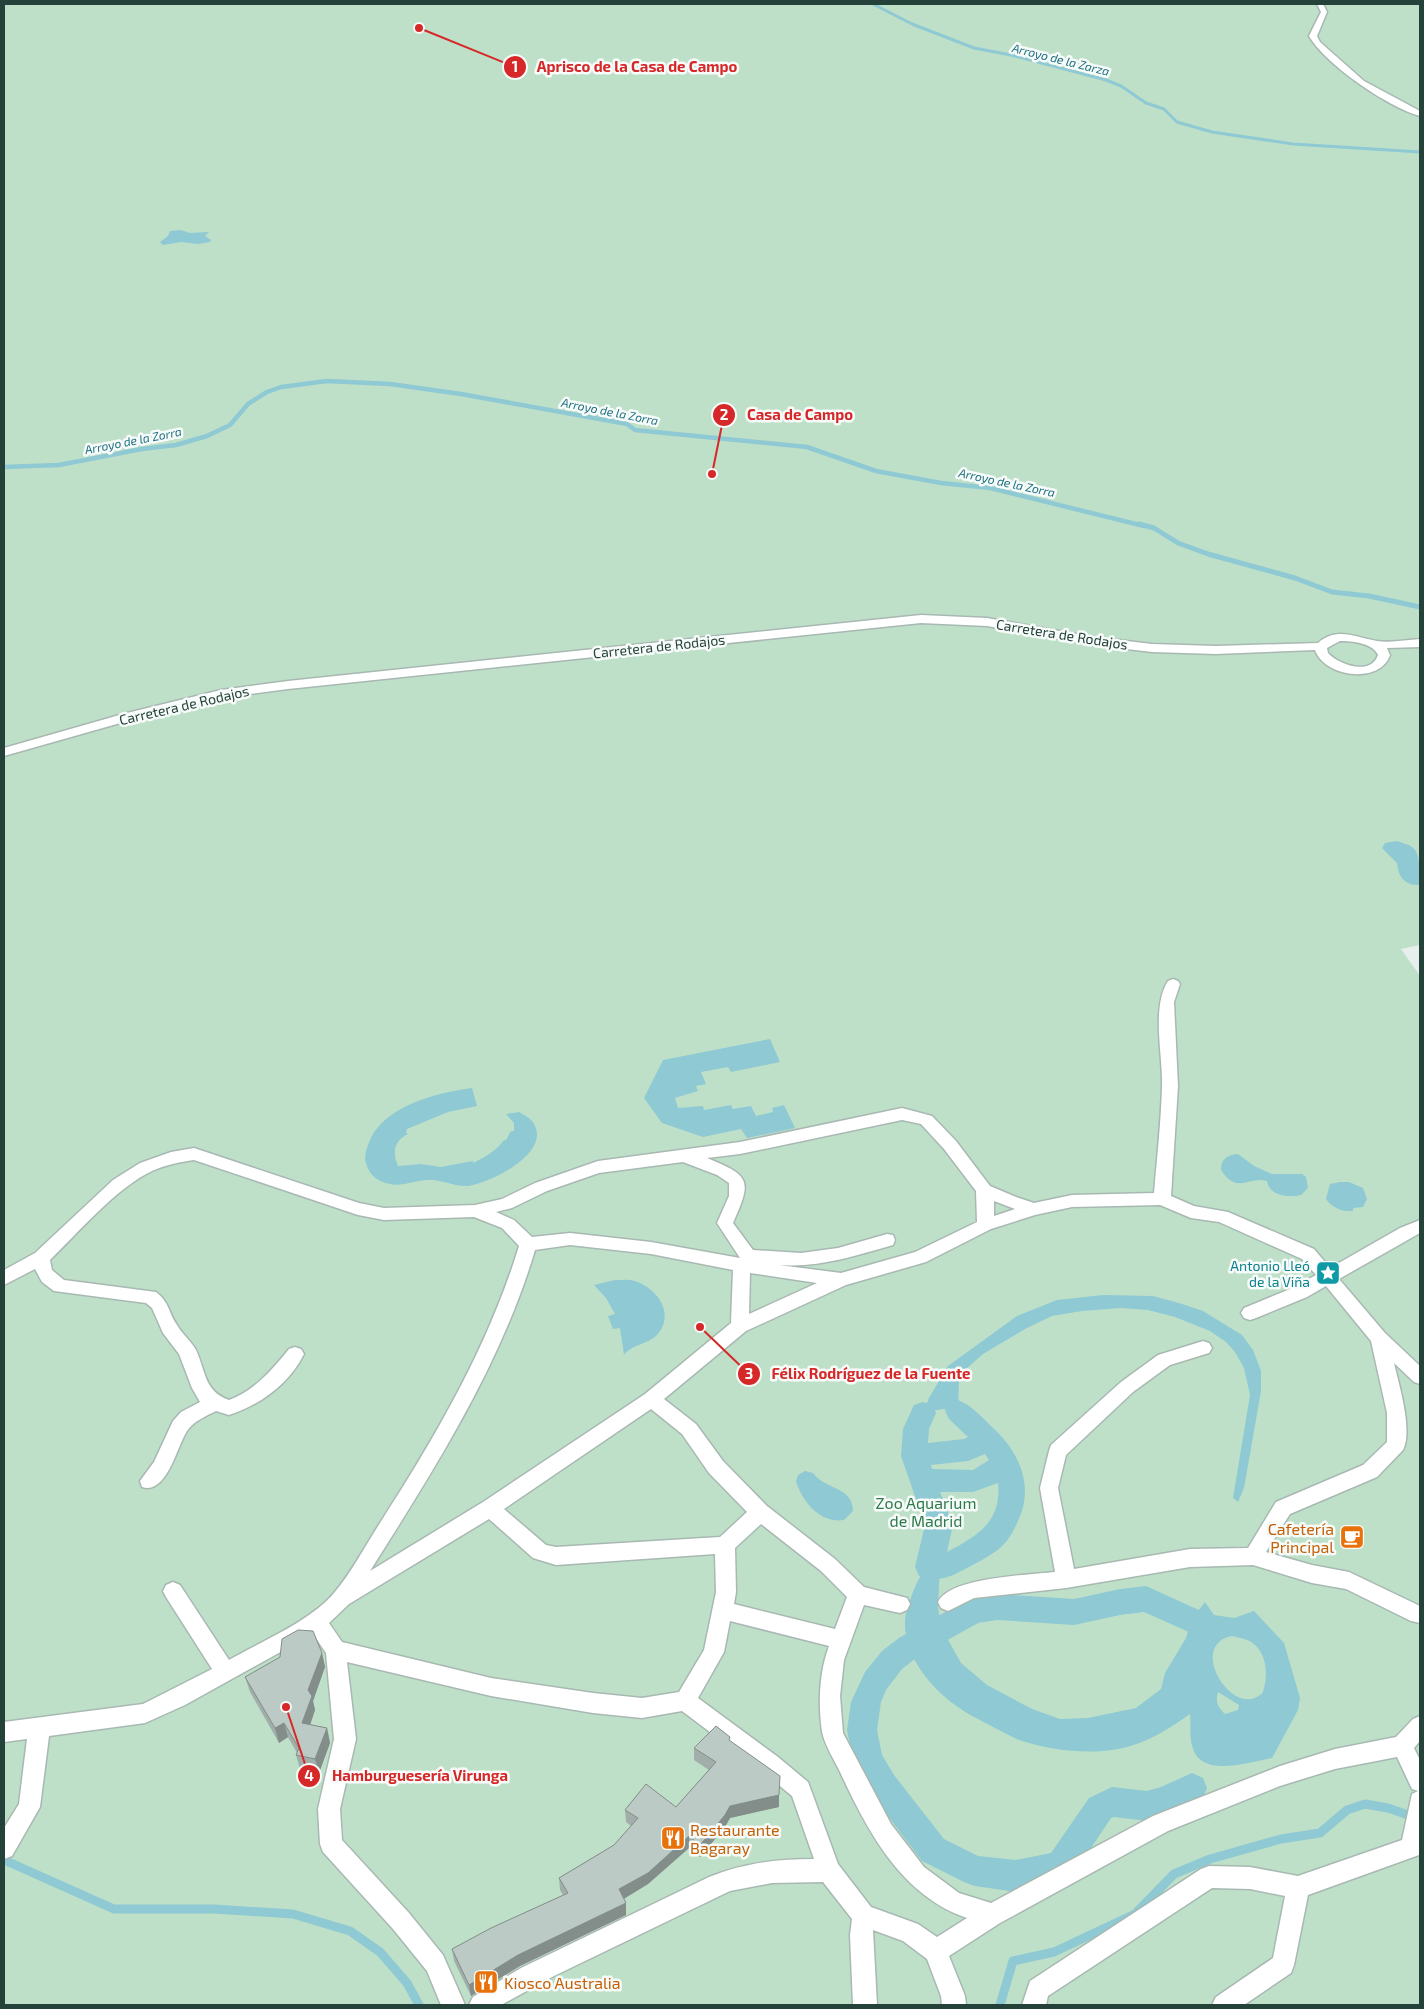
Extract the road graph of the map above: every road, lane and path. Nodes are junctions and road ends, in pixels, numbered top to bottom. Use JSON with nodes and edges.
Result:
{"nodes":[{"id":1,"x":1320,"y":4,"type":"edge"},
{"id":2,"x":1420,"y":114,"type":"edge"},
{"id":3,"x":1420,"y":642,"type":"edge"},
{"id":4,"x":1375,"y":645,"type":"junction"},
{"id":5,"x":1322,"y":646,"type":"junction"},
{"id":6,"x":4,"y":752,"type":"edge"},
{"id":7,"x":1173,"y":984,"type":"dead end"},
{"id":8,"x":681,"y":1155,"type":"junction"},
{"id":9,"x":984,"y":1190,"type":"junction"},
{"id":10,"x":1162,"y":1199,"type":"junction"},
{"id":11,"x":1034,"y":1209,"type":"junction"},
{"id":12,"x":476,"y":1210,"type":"junction"},
{"id":13,"x":985,"y":1225,"type":"junction"},
{"id":14,"x":1420,"y":1226,"type":"edge"},
{"id":15,"x":887,"y":1240,"type":"dead end"},
{"id":16,"x":528,"y":1244,"type":"junction"},
{"id":17,"x":40,"y":1258,"type":"junction"},
{"id":18,"x":749,"y":1263,"type":"junction"},
{"id":19,"x":1328,"y":1277,"type":"junction"},
{"id":20,"x":4,"y":1278,"type":"edge"},
{"id":21,"x":841,"y":1280,"type":"junction"},
{"id":22,"x":1250,"y":1313,"type":"dead end"},
{"id":23,"x":740,"y":1326,"type":"junction"},
{"id":24,"x":1379,"y":1338,"type":"junction"},
{"id":25,"x":1203,"y":1348,"type":"dead end"},
{"id":26,"x":295,"y":1354,"type":"dead end"},
{"id":27,"x":1420,"y":1377,"type":"edge"},
{"id":28,"x":652,"y":1399,"type":"junction"},
{"id":29,"x":214,"y":1403,"type":"junction"},
{"id":30,"x":148,"y":1481,"type":"dead end"},
{"id":31,"x":490,"y":1508,"type":"junction"},
{"id":32,"x":760,"y":1512,"type":"junction"},
{"id":33,"x":724,"y":1545,"type":"junction"},
{"id":34,"x":1253,"y":1556,"type":"junction"},
{"id":35,"x":1066,"y":1579,"type":"junction"},
{"id":36,"x":173,"y":1591,"type":"dead end"},
{"id":37,"x":858,"y":1595,"type":"junction"},
{"id":38,"x":341,"y":1600,"type":"junction"},
{"id":39,"x":948,"y":1602,"type":"dead end"},
{"id":40,"x":900,"y":1604,"type":"dead end"},
{"id":41,"x":723,"y":1610,"type":"junction"},
{"id":42,"x":1420,"y":1615,"type":"edge"},
{"id":43,"x":316,"y":1622,"type":"junction"},
{"id":44,"x":842,"y":1640,"type":"junction"},
{"id":45,"x":336,"y":1650,"type":"junction"},
{"id":46,"x":225,"y":1672,"type":"junction"},
{"id":47,"x":685,"y":1701,"type":"junction"},
{"id":48,"x":1420,"y":1726,"type":"edge"},
{"id":49,"x":39,"y":1729,"type":"junction"},
{"id":50,"x":4,"y":1732,"type":"edge"},
{"id":51,"x":1402,"y":1746,"type":"junction"},
{"id":52,"x":1420,"y":1782,"type":"edge"},
{"id":53,"x":1420,"y":1801,"type":"edge"},
{"id":54,"x":4,"y":1848,"type":"edge"},
{"id":55,"x":829,"y":1871,"type":"junction"},
{"id":56,"x":1298,"y":1887,"type":"junction"},
{"id":57,"x":992,"y":1914,"type":"junction"},
{"id":58,"x":864,"y":1916,"type":"junction"},
{"id":59,"x":936,"y":1951,"type":"junction"},
{"id":60,"x":453,"y":2005,"type":"edge"},
{"id":61,"x":480,"y":2005,"type":"edge"},
{"id":62,"x":865,"y":2005,"type":"edge"},
{"id":63,"x":954,"y":2005,"type":"edge"},
{"id":64,"x":1034,"y":2005,"type":"edge"},
{"id":65,"x":1224,"y":2005,"type":"edge"}],
"edges":[{"from":1,"to":2,"type":"street"},
{"from":3,"to":4,"type":"street"},
{"from":4,"to":5,"type":"street","name":"Carretera de Rodajos"},
{"from":4,"to":5,"type":"street"},
{"from":5,"to":6,"type":"street","name":"Carretera de Rodajos"},
{"from":7,"to":10,"type":"street"},
{"from":8,"to":9,"type":"street"},
{"from":8,"to":12,"type":"street"},
{"from":8,"to":18,"type":"street"},
{"from":9,"to":11,"type":"street"},
{"from":9,"to":13,"type":"street"},
{"from":10,"to":11,"type":"street"},
{"from":10,"to":19,"type":"street"},
{"from":11,"to":13,"type":"street"},
{"from":12,"to":16,"type":"street"},
{"from":12,"to":17,"type":"street"},
{"from":13,"to":21,"type":"street"},
{"from":14,"to":19,"type":"street"},
{"from":15,"to":18,"type":"street"},
{"from":16,"to":18,"type":"street"},
{"from":16,"to":38,"type":"street"},
{"from":17,"to":20,"type":"street"},
{"from":17,"to":29,"type":"street"},
{"from":18,"to":21,"type":"street"},
{"from":18,"to":23,"type":"street"},
{"from":19,"to":22,"type":"street"},
{"from":19,"to":24,"type":"street"},
{"from":21,"to":23,"type":"street"},
{"from":23,"to":28,"type":"street"},
{"from":24,"to":27,"type":"street"},
{"from":24,"to":34,"type":"street"},
{"from":25,"to":35,"type":"street"},
{"from":26,"to":29,"type":"street"},
{"from":28,"to":31,"type":"street"},
{"from":28,"to":32,"type":"street"},
{"from":29,"to":30,"type":"street"},
{"from":31,"to":33,"type":"street"},
{"from":31,"to":38,"type":"street"},
{"from":32,"to":33,"type":"street"},
{"from":32,"to":37,"type":"street"},
{"from":33,"to":41,"type":"street"},
{"from":34,"to":35,"type":"street"},
{"from":34,"to":42,"type":"street"},
{"from":35,"to":39,"type":"street"},
{"from":36,"to":46,"type":"street"},
{"from":37,"to":40,"type":"street"},
{"from":37,"to":44,"type":"street"},
{"from":38,"to":43,"type":"street"},
{"from":41,"to":44,"type":"street"},
{"from":41,"to":47,"type":"street"},
{"from":43,"to":45,"type":"street"},
{"from":43,"to":46,"type":"street"},
{"from":44,"to":57,"type":"street"},
{"from":45,"to":47,"type":"street"},
{"from":45,"to":60,"type":"street"},
{"from":46,"to":49,"type":"street"},
{"from":47,"to":55,"type":"street"},
{"from":48,"to":51,"type":"street"},
{"from":49,"to":50,"type":"street"},
{"from":49,"to":54,"type":"street"},
{"from":51,"to":52,"type":"street"},
{"from":51,"to":57,"type":"street"},
{"from":53,"to":56,"type":"street"},
{"from":55,"to":58,"type":"street"},
{"from":55,"to":61,"type":"street"},
{"from":56,"to":64,"type":"street"},
{"from":56,"to":65,"type":"street"},
{"from":57,"to":59,"type":"street"},
{"from":58,"to":59,"type":"street"},
{"from":58,"to":62,"type":"street"},
{"from":59,"to":63,"type":"street"}]}
